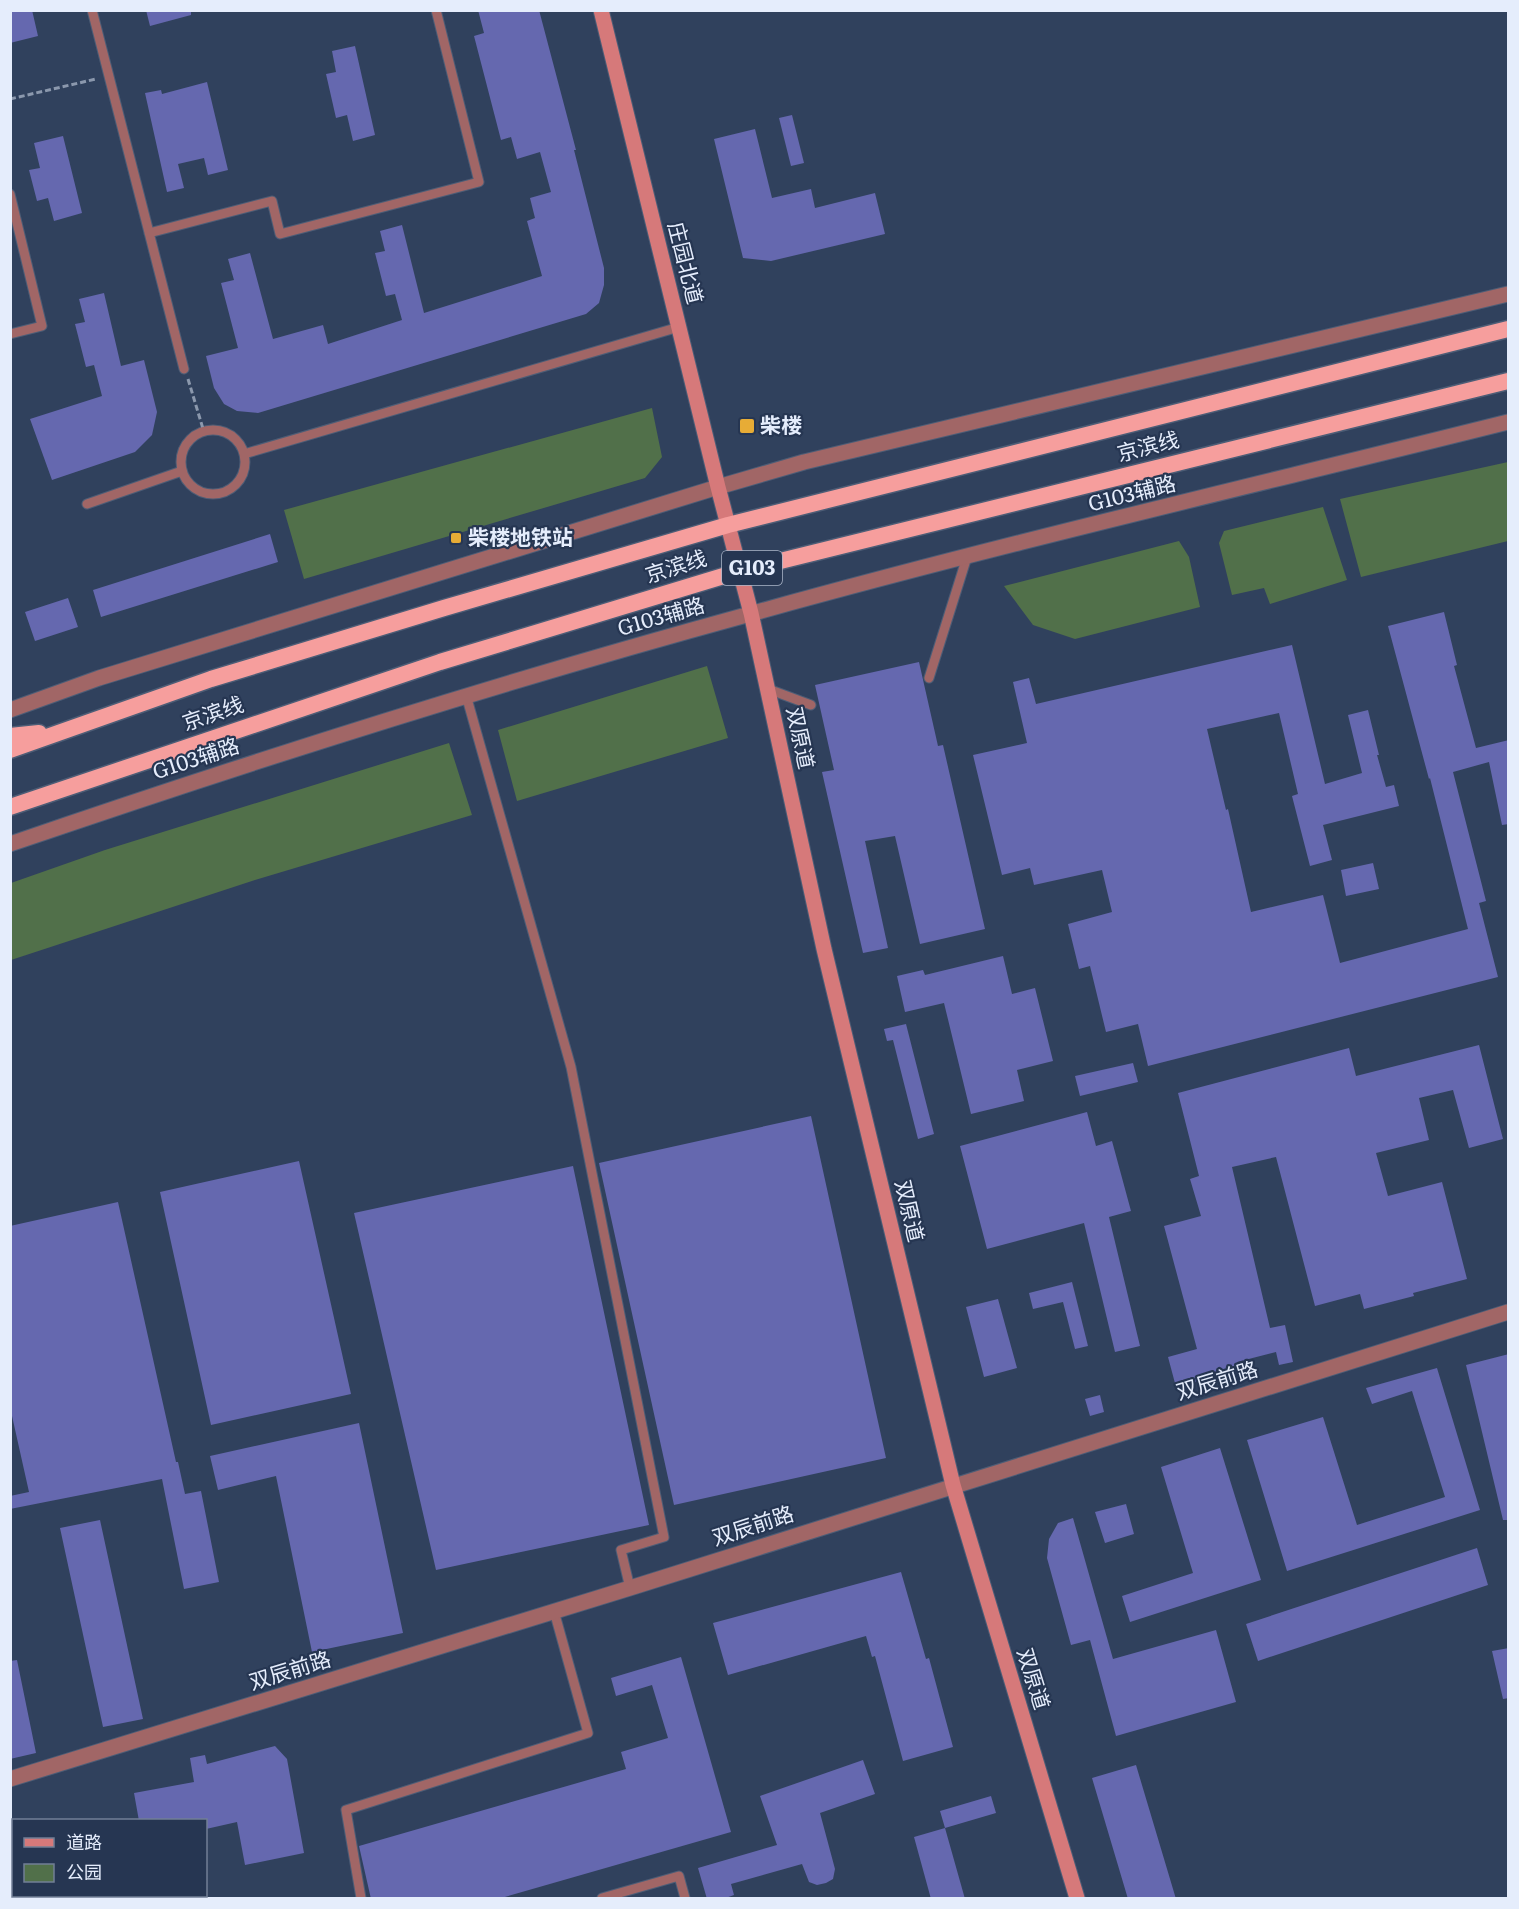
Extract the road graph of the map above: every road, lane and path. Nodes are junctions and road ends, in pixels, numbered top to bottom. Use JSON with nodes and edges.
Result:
{"nodes":[{"id":1,"x":92,"y":10,"type":"edge"},
{"id":2,"x":436,"y":10,"type":"edge"},
{"id":3,"x":601,"y":10,"type":"edge"},
{"id":4,"x":108,"y":76,"type":"junction"},
{"id":5,"x":10,"y":99,"type":"edge"},
{"id":6,"x":10,"y":194,"type":"edge"},
{"id":7,"x":148,"y":233,"type":"junction"},
{"id":8,"x":1509,"y":294,"type":"edge"},
{"id":9,"x":679,"y":327,"type":"junction"},
{"id":10,"x":1509,"y":329,"type":"edge"},
{"id":11,"x":10,"y":334,"type":"edge"},
{"id":12,"x":184,"y":369,"type":"joint"},
{"id":13,"x":1509,"y":381,"type":"edge"},
{"id":14,"x":1509,"y":422,"type":"edge"},
{"id":15,"x":204,"y":432,"type":"junction"},
{"id":16,"x":243,"y":454,"type":"junction"},
{"id":17,"x":182,"y":471,"type":"junction"},
{"id":18,"x":718,"y":487,"type":"junction"},
{"id":19,"x":87,"y":504,"type":"dead end"},
{"id":20,"x":728,"y":525,"type":"junction"},
{"id":21,"x":967,"y":557,"type":"junction"},
{"id":22,"x":740,"y":571,"type":"junction"},
{"id":23,"x":752,"y":613,"type":"junction"},
{"id":24,"x":929,"y":678,"type":"dead end"},
{"id":25,"x":768,"y":689,"type":"junction"},
{"id":26,"x":466,"y":695,"type":"junction"},
{"id":27,"x":811,"y":705,"type":"dead end"},
{"id":28,"x":10,"y":710,"type":"edge"},
{"id":29,"x":64,"y":732,"type":"junction"},
{"id":30,"x":10,"y":736,"type":"edge"},
{"id":31,"x":10,"y":750,"type":"edge"},
{"id":32,"x":10,"y":807,"type":"edge"},
{"id":33,"x":10,"y":844,"type":"edge"},
{"id":34,"x":1509,"y":1312,"type":"edge"},
{"id":35,"x":952,"y":1485,"type":"junction"},
{"id":36,"x":630,"y":1588,"type":"junction"},
{"id":37,"x":554,"y":1611,"type":"junction"},
{"id":38,"x":10,"y":1779,"type":"edge"},
{"id":39,"x":361,"y":1899,"type":"edge"},
{"id":40,"x":602,"y":1899,"type":"edge"},
{"id":41,"x":685,"y":1899,"type":"edge"},
{"id":42,"x":1077,"y":1899,"type":"edge"}],
"edges":[{"from":1,"to":4,"type":"lane"},
{"from":2,"to":7,"type":"lane"},
{"from":3,"to":9,"type":"main road","name":"庄园北道"},
{"from":4,"to":5,"type":"path"},
{"from":4,"to":7,"type":"lane"},
{"from":6,"to":11,"type":"lane"},
{"from":7,"to":12,"type":"lane"},
{"from":8,"to":18,"type":"street"},
{"from":9,"to":16,"type":"lane"},
{"from":9,"to":18,"type":"main road","name":"庄园北道"},
{"from":10,"to":20,"type":"highway","name":"京滨线","number":"G103"},
{"from":12,"to":15,"type":"path"},
{"from":13,"to":22,"type":"highway","name":"京滨线","number":"G103"},
{"from":14,"to":21,"type":"street","name":"G103辅路"},
{"from":15,"to":16,"type":"lane"},
{"from":15,"to":17,"type":"lane"},
{"from":16,"to":17,"type":"lane"},
{"from":17,"to":19,"type":"lane"},
{"from":18,"to":20,"type":"main road","name":"庄园北道"},
{"from":18,"to":28,"type":"street"},
{"from":20,"to":22,"type":"main road","name":"双原道"},
{"from":20,"to":29,"type":"highway","name":"京滨线","number":"G103"},
{"from":21,"to":23,"type":"street","name":"G103辅路"},
{"from":21,"to":24,"type":"lane"},
{"from":22,"to":23,"type":"main road","name":"双原道"},
{"from":22,"to":32,"type":"highway","name":"京滨线","number":"G103"},
{"from":23,"to":25,"type":"main road","name":"双原道"},
{"from":23,"to":26,"type":"street","name":"G103辅路"},
{"from":25,"to":27,"type":"lane"},
{"from":25,"to":35,"type":"main road","name":"双原道"},
{"from":26,"to":33,"type":"street","name":"G103辅路"},
{"from":26,"to":36,"type":"lane"},
{"from":29,"to":30,"type":"highway"},
{"from":29,"to":31,"type":"highway","name":"京滨线","number":"G103"},
{"from":34,"to":35,"type":"street","name":"双辰前路"},
{"from":35,"to":36,"type":"street","name":"双辰前路"},
{"from":35,"to":42,"type":"main road","name":"双原道"},
{"from":36,"to":37,"type":"street","name":"双辰前路"},
{"from":37,"to":38,"type":"street","name":"双辰前路"},
{"from":37,"to":39,"type":"lane"},
{"from":40,"to":41,"type":"lane"}]}
